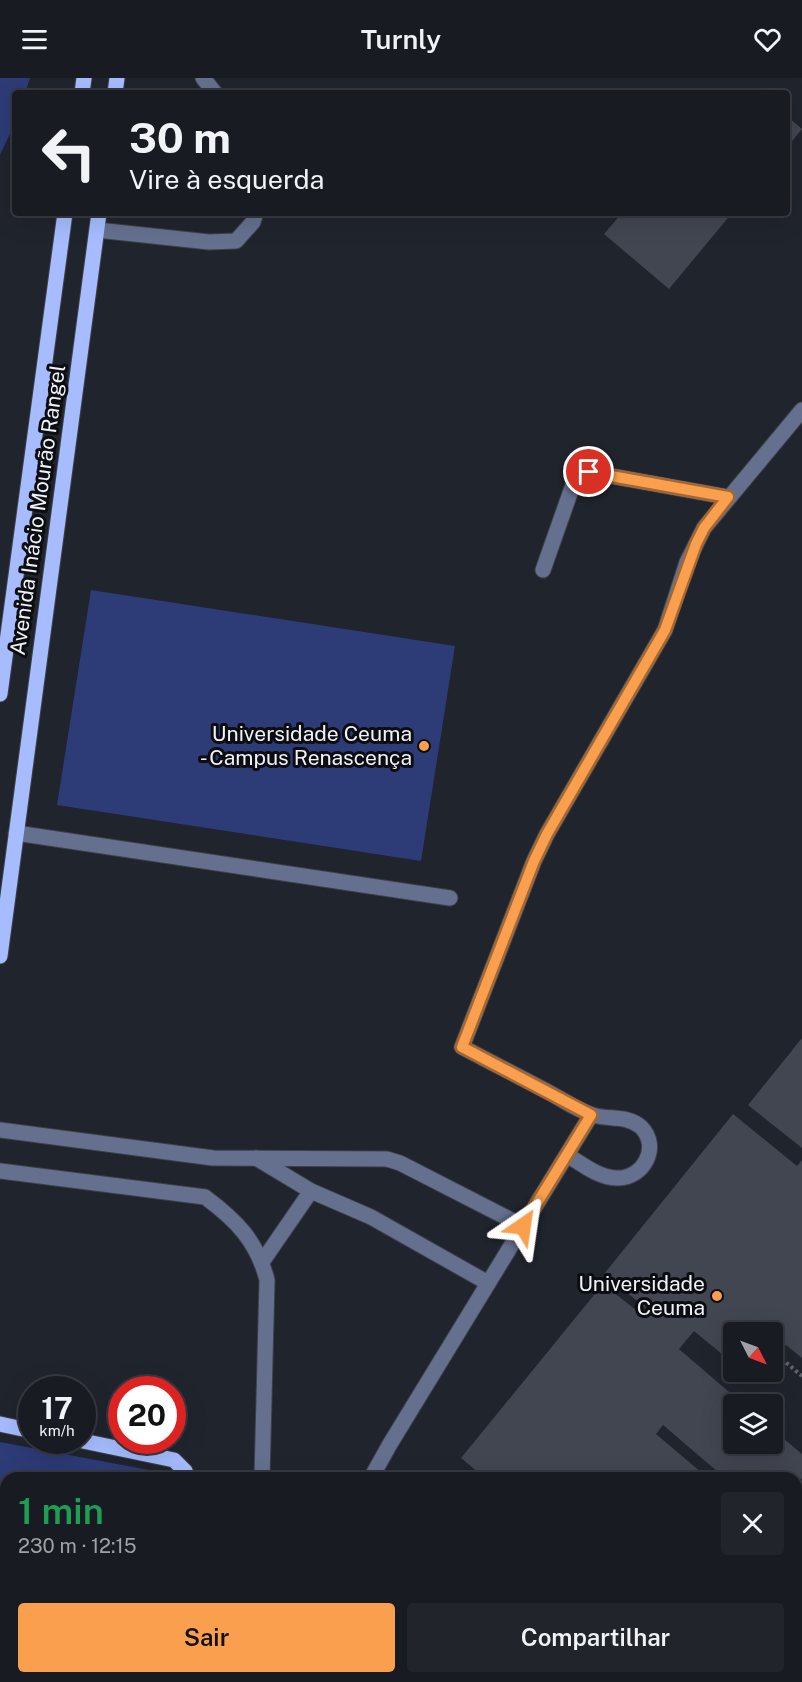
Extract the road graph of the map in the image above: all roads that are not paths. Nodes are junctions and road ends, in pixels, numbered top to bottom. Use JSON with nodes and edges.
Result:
{"nodes":[{"id":1,"x":203,"y":78,"type":"edge"},
{"id":2,"x":213,"y":90,"type":"edge"},
{"id":3,"x":65,"y":216,"type":"edge"},
{"id":4,"x":99,"y":216,"type":"edge"},
{"id":5,"x":255,"y":216,"type":"edge"},
{"id":6,"x":97,"y":230,"type":"junction"},
{"id":7,"x":802,"y":410,"type":"edge"},
{"id":8,"x":728,"y":497,"type":"junction"},
{"id":9,"x":543,"y":570,"type":"dead end"},
{"id":10,"x":0,"y":694,"type":"edge"},
{"id":11,"x":16,"y":833,"type":"junction"},
{"id":12,"x":450,"y":897,"type":"dead end"},
{"id":13,"x":0,"y":956,"type":"edge"},
{"id":14,"x":591,"y":1115,"type":"junction"},
{"id":15,"x":0,"y":1130,"type":"edge"},
{"id":16,"x":567,"y":1155,"type":"junction"},
{"id":17,"x":256,"y":1158,"type":"junction"},
{"id":18,"x":0,"y":1171,"type":"edge"},
{"id":19,"x":311,"y":1191,"type":"junction"},
{"id":20,"x":523,"y":1226,"type":"junction"},
{"id":21,"x":262,"y":1262,"type":"junction"},
{"id":22,"x":489,"y":1283,"type":"junction"},
{"id":23,"x":0,"y":1424,"type":"edge"},
{"id":24,"x":18,"y":1428,"type":"edge"},
{"id":25,"x":96,"y":1444,"type":"edge"},
{"id":26,"x":186,"y":1472,"type":"edge"},
{"id":27,"x":262,"y":1472,"type":"edge"},
{"id":28,"x":375,"y":1472,"type":"edge"}],
"edges":[{"from":1,"to":2,"type":"street"},
{"from":3,"to":10,"type":"main road","name":"Avenida Inácio Mourão Rangel"},
{"from":4,"to":6,"type":"main road","name":"Avenida Inácio Mourão Rangel"},
{"from":5,"to":6,"type":"street"},
{"from":6,"to":11,"type":"main road","name":"Avenida Inácio Mourão Rangel"},
{"from":7,"to":8,"type":"street"},
{"from":8,"to":9,"type":"street"},
{"from":8,"to":14,"type":"street"},
{"from":11,"to":12,"type":"street"},
{"from":11,"to":13,"type":"main road","name":"Avenida Inácio Mourão Rangel"},
{"from":14,"to":16,"type":"street"},
{"from":14,"to":16,"type":"street"},
{"from":15,"to":17,"type":"street"},
{"from":16,"to":20,"type":"street"},
{"from":17,"to":19,"type":"street"},
{"from":17,"to":20,"type":"street"},
{"from":18,"to":21,"type":"street"},
{"from":19,"to":21,"type":"street"},
{"from":19,"to":22,"type":"street"},
{"from":20,"to":22,"type":"street"},
{"from":21,"to":27,"type":"street"},
{"from":22,"to":28,"type":"street"},
{"from":23,"to":24,"type":"main road"},
{"from":25,"to":26,"type":"main road"}]}
